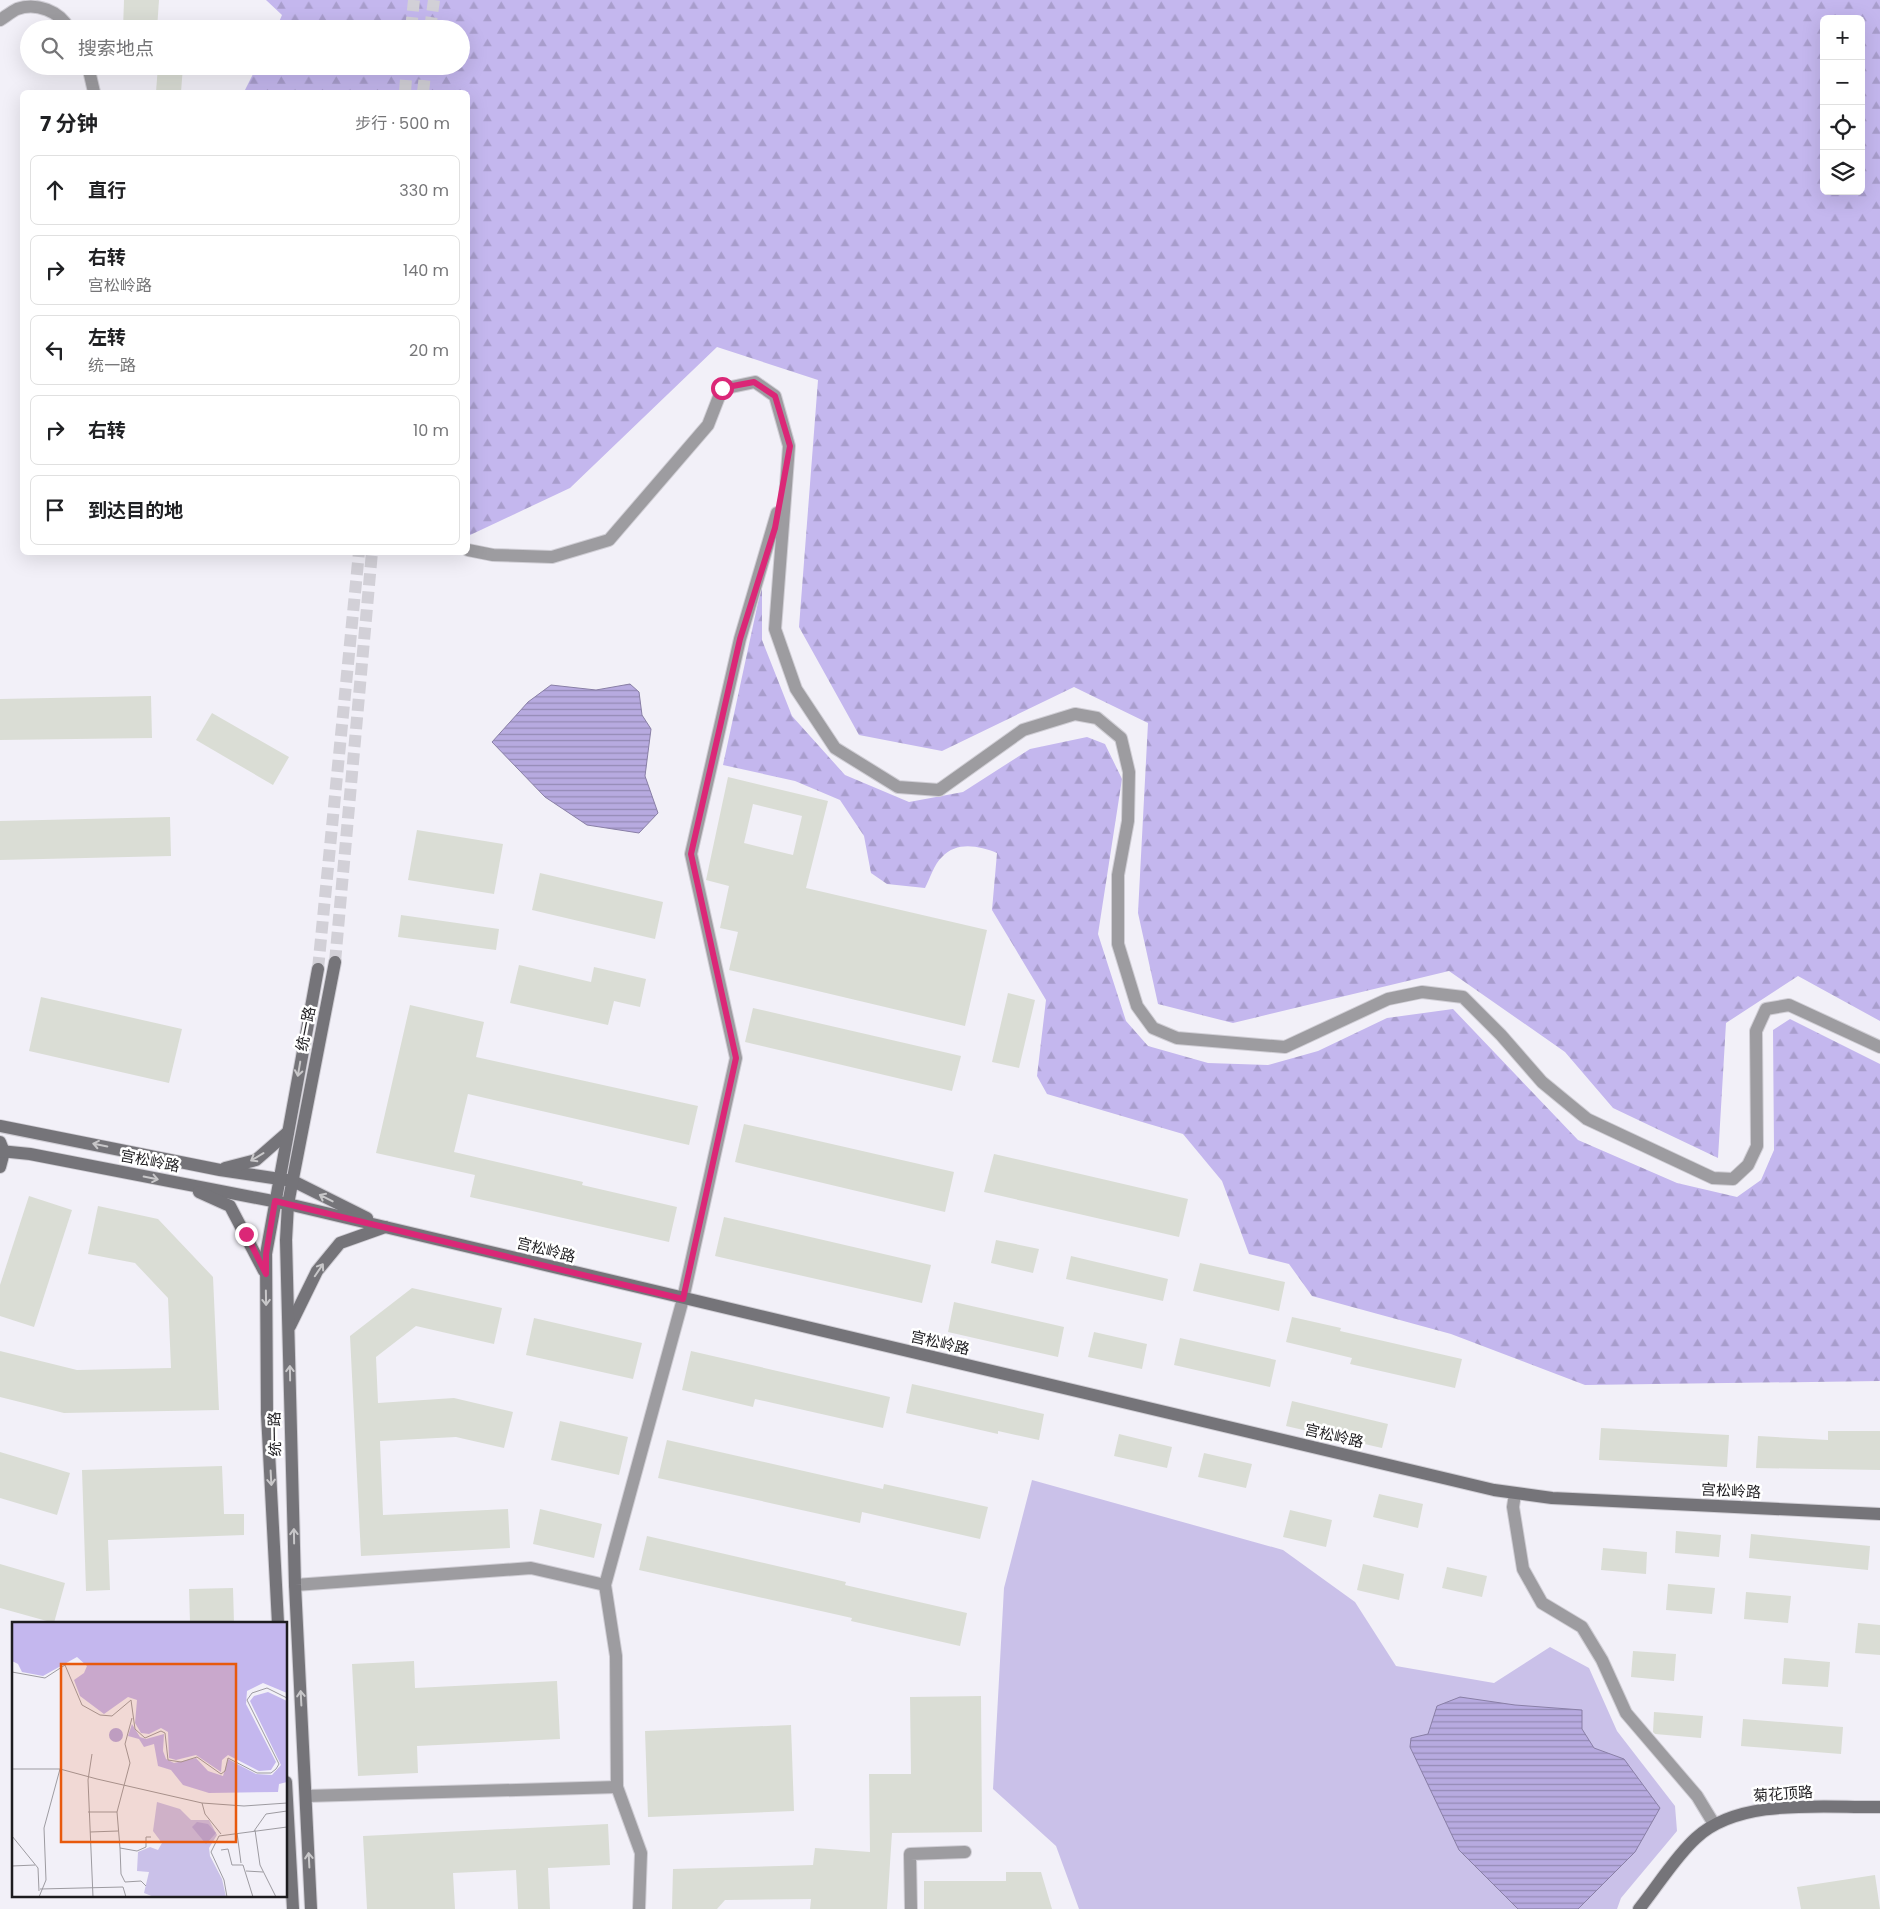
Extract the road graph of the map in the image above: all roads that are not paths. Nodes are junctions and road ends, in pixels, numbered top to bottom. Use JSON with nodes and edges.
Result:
{"nodes":[{"id":1,"x":0,"y":20,"type":"edge"},
{"id":2,"x":64,"y":20,"type":"edge"},
{"id":3,"x":90,"y":75,"type":"edge"},
{"id":4,"x":94,"y":90,"type":"edge"},
{"id":5,"x":790,"y":446,"type":"junction"},
{"id":6,"x":470,"y":550,"type":"edge"},
{"id":7,"x":335,"y":962,"type":"tunnel mouth"},
{"id":8,"x":318,"y":969,"type":"tunnel mouth"},
{"id":9,"x":1880,"y":1047,"type":"edge"},
{"id":10,"x":0,"y":1126,"type":"edge"},
{"id":11,"x":288,"y":1132,"type":"junction"},
{"id":12,"x":1,"y":1148,"type":"edge"},
{"id":13,"x":0,"y":1168,"type":"edge"},
{"id":14,"x":220,"y":1170,"type":"junction"},
{"id":15,"x":279,"y":1179,"type":"junction"},
{"id":16,"x":293,"y":1181,"type":"junction"},
{"id":17,"x":183,"y":1184,"type":"junction"},
{"id":18,"x":275,"y":1201,"type":"junction"},
{"id":19,"x":288,"y":1204,"type":"junction"},
{"id":20,"x":385,"y":1227,"type":"junction"},
{"id":21,"x":266,"y":1274,"type":"junction"},
{"id":22,"x":683,"y":1299,"type":"junction"},
{"id":23,"x":288,"y":1328,"type":"junction"},
{"id":24,"x":1515,"y":1494,"type":"junction"},
{"id":25,"x":1880,"y":1514,"type":"edge"},
{"id":26,"x":295,"y":1585,"type":"junction"},
{"id":27,"x":606,"y":1585,"type":"junction"},
{"id":28,"x":278,"y":1622,"type":"edge"},
{"id":29,"x":617,"y":1787,"type":"junction"},
{"id":30,"x":307,"y":1796,"type":"junction"},
{"id":31,"x":1880,"y":1807,"type":"edge"},
{"id":32,"x":288,"y":1818,"type":"edge"},
{"id":33,"x":1714,"y":1824,"type":"junction"},
{"id":34,"x":965,"y":1852,"type":"dead end"},
{"id":35,"x":293,"y":1909,"type":"edge"},
{"id":36,"x":311,"y":1909,"type":"edge"},
{"id":37,"x":639,"y":1909,"type":"edge"},
{"id":38,"x":911,"y":1909,"type":"edge"},
{"id":39,"x":1638,"y":1909,"type":"edge"}],
"edges":[{"from":1,"to":2,"type":"street"},
{"from":3,"to":4,"type":"street"},
{"from":5,"to":6,"type":"street"},
{"from":5,"to":9,"type":"street"},
{"from":5,"to":22,"type":"street"},
{"from":7,"to":16,"type":"main road","name":"统一路"},
{"from":8,"to":11,"type":"main road","name":"统一路","one_way":true},
{"from":14,"to":10,"type":"main road","one_way":true},
{"from":11,"to":14,"type":"main road","one_way":true},
{"from":11,"to":15,"type":"main road","name":"统一路"},
{"from":12,"to":13,"type":"main road"},
{"from":12,"to":17,"type":"main road","name":"宫松岭路","one_way":true},
{"from":14,"to":15,"type":"main road"},
{"from":15,"to":16,"type":"main road"},
{"from":15,"to":18,"type":"main road","name":"统一路"},
{"from":16,"to":19,"type":"main road","name":"统一路"},
{"from":20,"to":16,"type":"main road","one_way":true},
{"from":17,"to":18,"type":"main road","name":"宫松岭路"},
{"from":17,"to":21,"type":"main road"},
{"from":18,"to":19,"type":"main road","name":"宫松岭路"},
{"from":18,"to":21,"type":"main road","name":"统一路"},
{"from":19,"to":20,"type":"main road","name":"宫松岭路"},
{"from":19,"to":23,"type":"main road","name":"统一路"},
{"from":20,"to":22,"type":"main road","name":"宫松岭路"},
{"from":23,"to":20,"type":"main road","one_way":true},
{"from":21,"to":28,"type":"main road","name":"统一路","one_way":true},
{"from":22,"to":24,"type":"main road","name":"宫松岭路"},
{"from":22,"to":27,"type":"street"},
{"from":26,"to":23,"type":"main road","name":"统一路","one_way":true},
{"from":24,"to":25,"type":"main road","name":"宫松岭路"},
{"from":24,"to":33,"type":"street"},
{"from":26,"to":27,"type":"street"},
{"from":30,"to":26,"type":"main road","name":"统一路","one_way":true},
{"from":27,"to":29,"type":"street"},
{"from":29,"to":30,"type":"street"},
{"from":29,"to":37,"type":"street"},
{"from":36,"to":30,"type":"main road","name":"统一路","one_way":true},
{"from":31,"to":33,"type":"main road","name":"菊花顶路"},
{"from":32,"to":35,"type":"main road"},
{"from":33,"to":39,"type":"main road","name":"菊花顶路"},
{"from":34,"to":38,"type":"street"}]}
